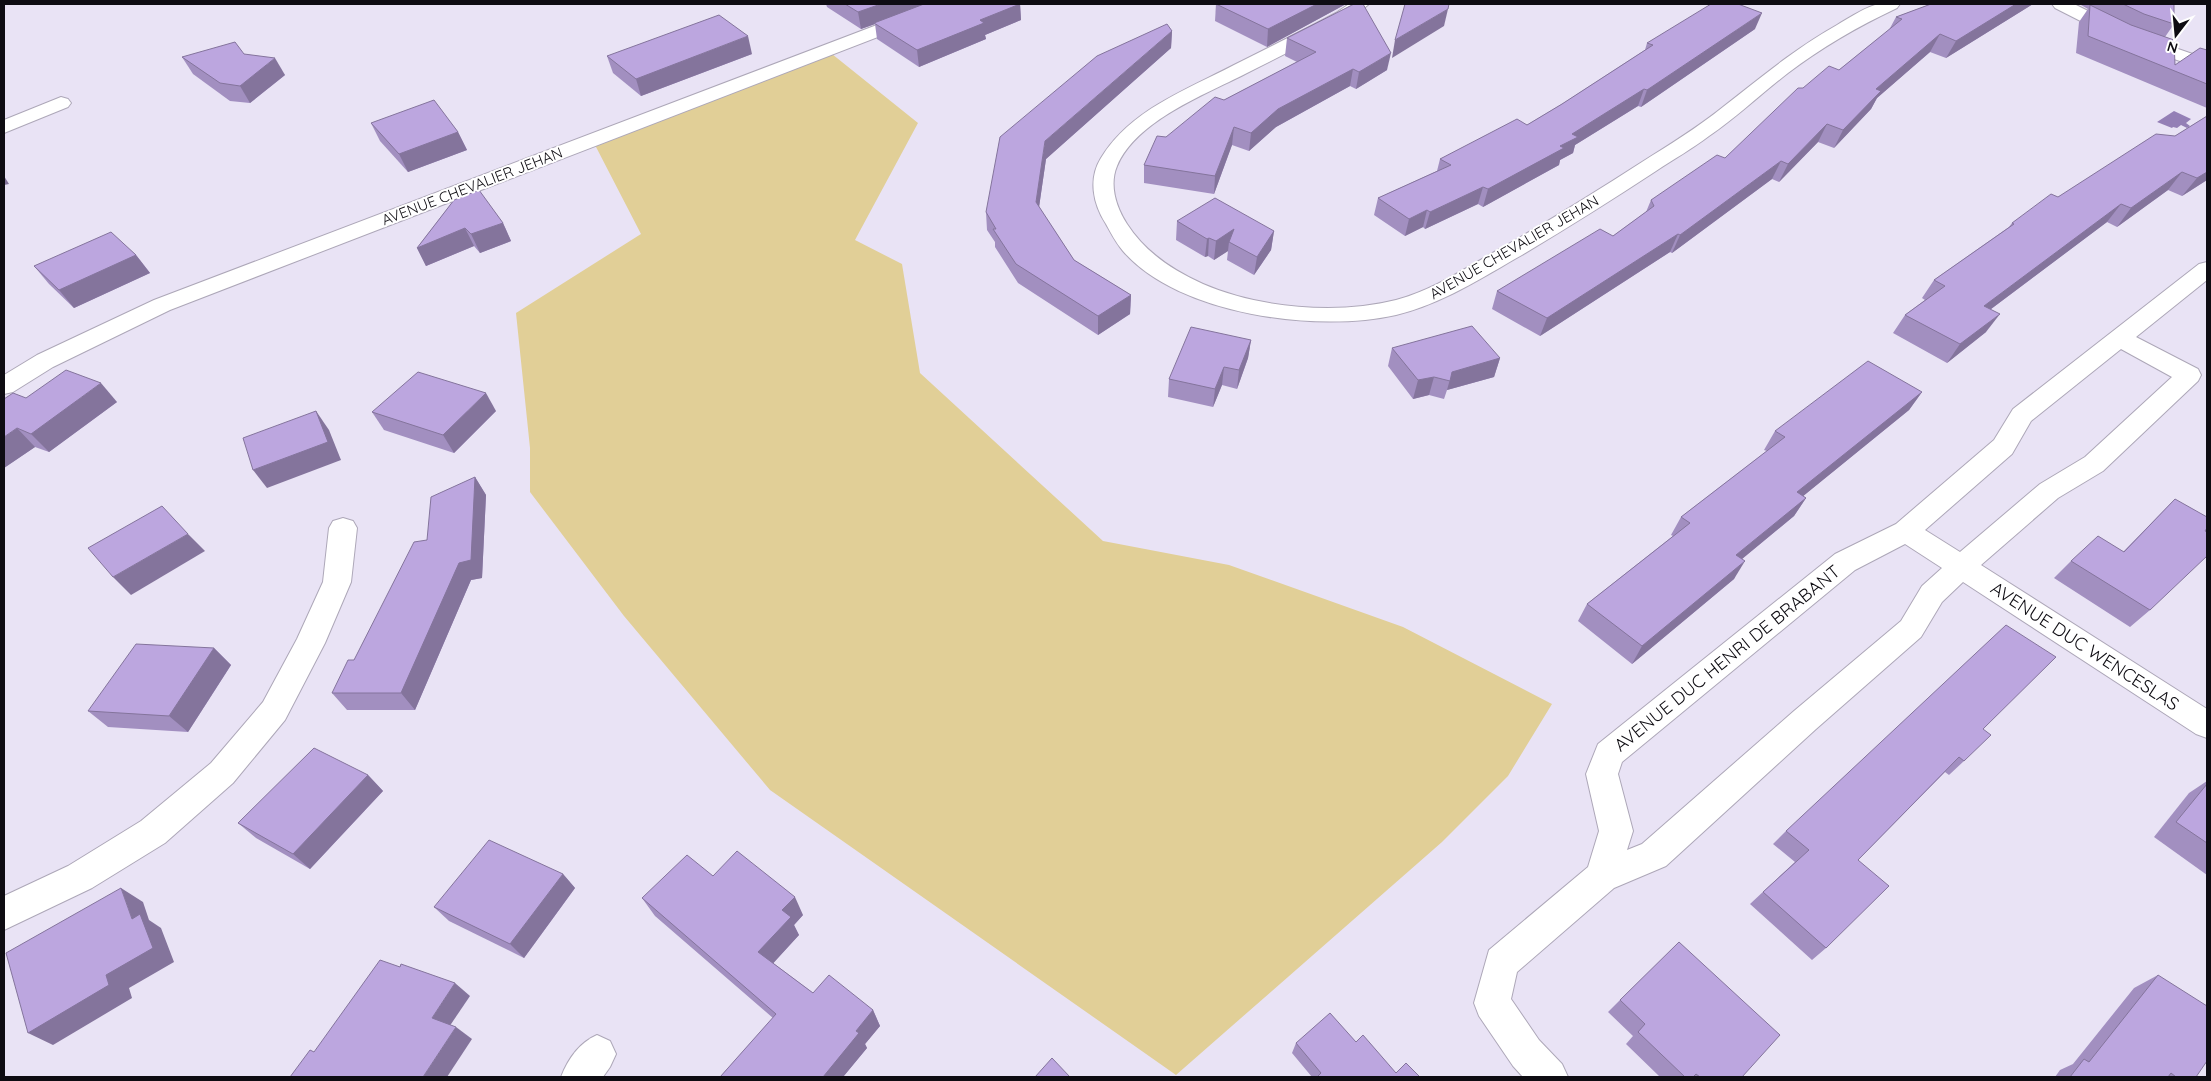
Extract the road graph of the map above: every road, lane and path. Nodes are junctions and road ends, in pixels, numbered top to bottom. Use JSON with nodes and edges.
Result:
{"nodes":[{"id":1,"x":948,"y":4,"type":"edge"},
{"id":2,"x":1360,"y":4,"type":"edge"},
{"id":3,"x":1891,"y":4,"type":"edge"},
{"id":4,"x":2061,"y":4,"type":"edge"},
{"id":5,"x":2207,"y":65,"type":"edge"},
{"id":6,"x":61,"y":103,"type":"dead end"},
{"id":7,"x":4,"y":127,"type":"edge"},
{"id":8,"x":2207,"y":269,"type":"edge"},
{"id":9,"x":2120,"y":338,"type":"junction"},
{"id":10,"x":2198,"y":380,"type":"edge"},
{"id":11,"x":4,"y":386,"type":"edge"},
{"id":12,"x":343,"y":528,"type":"dead end"},
{"id":13,"x":1906,"y":531,"type":"junction"},
{"id":14,"x":1962,"y":566,"type":"junction"},
{"id":15,"x":2207,"y":725,"type":"edge"},
{"id":16,"x":1602,"y":877,"type":"junction"},
{"id":17,"x":4,"y":913,"type":"edge"},
{"id":18,"x":1549,"y":1077,"type":"edge"}],
"edges":[{"from":1,"to":11,"type":"street","name":"AVENUE CHEVALIER JEHAN"},
{"from":2,"to":3,"type":"street","name":"AVENUE CHEVALIER JEHAN"},
{"from":4,"to":5,"type":"street"},
{"from":6,"to":7,"type":"street"},
{"from":8,"to":9,"type":"street","name":"AVENUE DUC HENRI DE BRABANT"},
{"from":9,"to":10,"type":"street"},
{"from":9,"to":13,"type":"street","name":"AVENUE DUC HENRI DE BRABANT"},
{"from":10,"to":14,"type":"street"},
{"from":12,"to":17,"type":"street"},
{"from":13,"to":14,"type":"street"},
{"from":13,"to":16,"type":"street","name":"AVENUE DUC HENRI DE BRABANT"},
{"from":14,"to":15,"type":"street","name":"AVENUE DUC WENCESLAS"},
{"from":14,"to":16,"type":"street"},
{"from":16,"to":18,"type":"street"}]}
